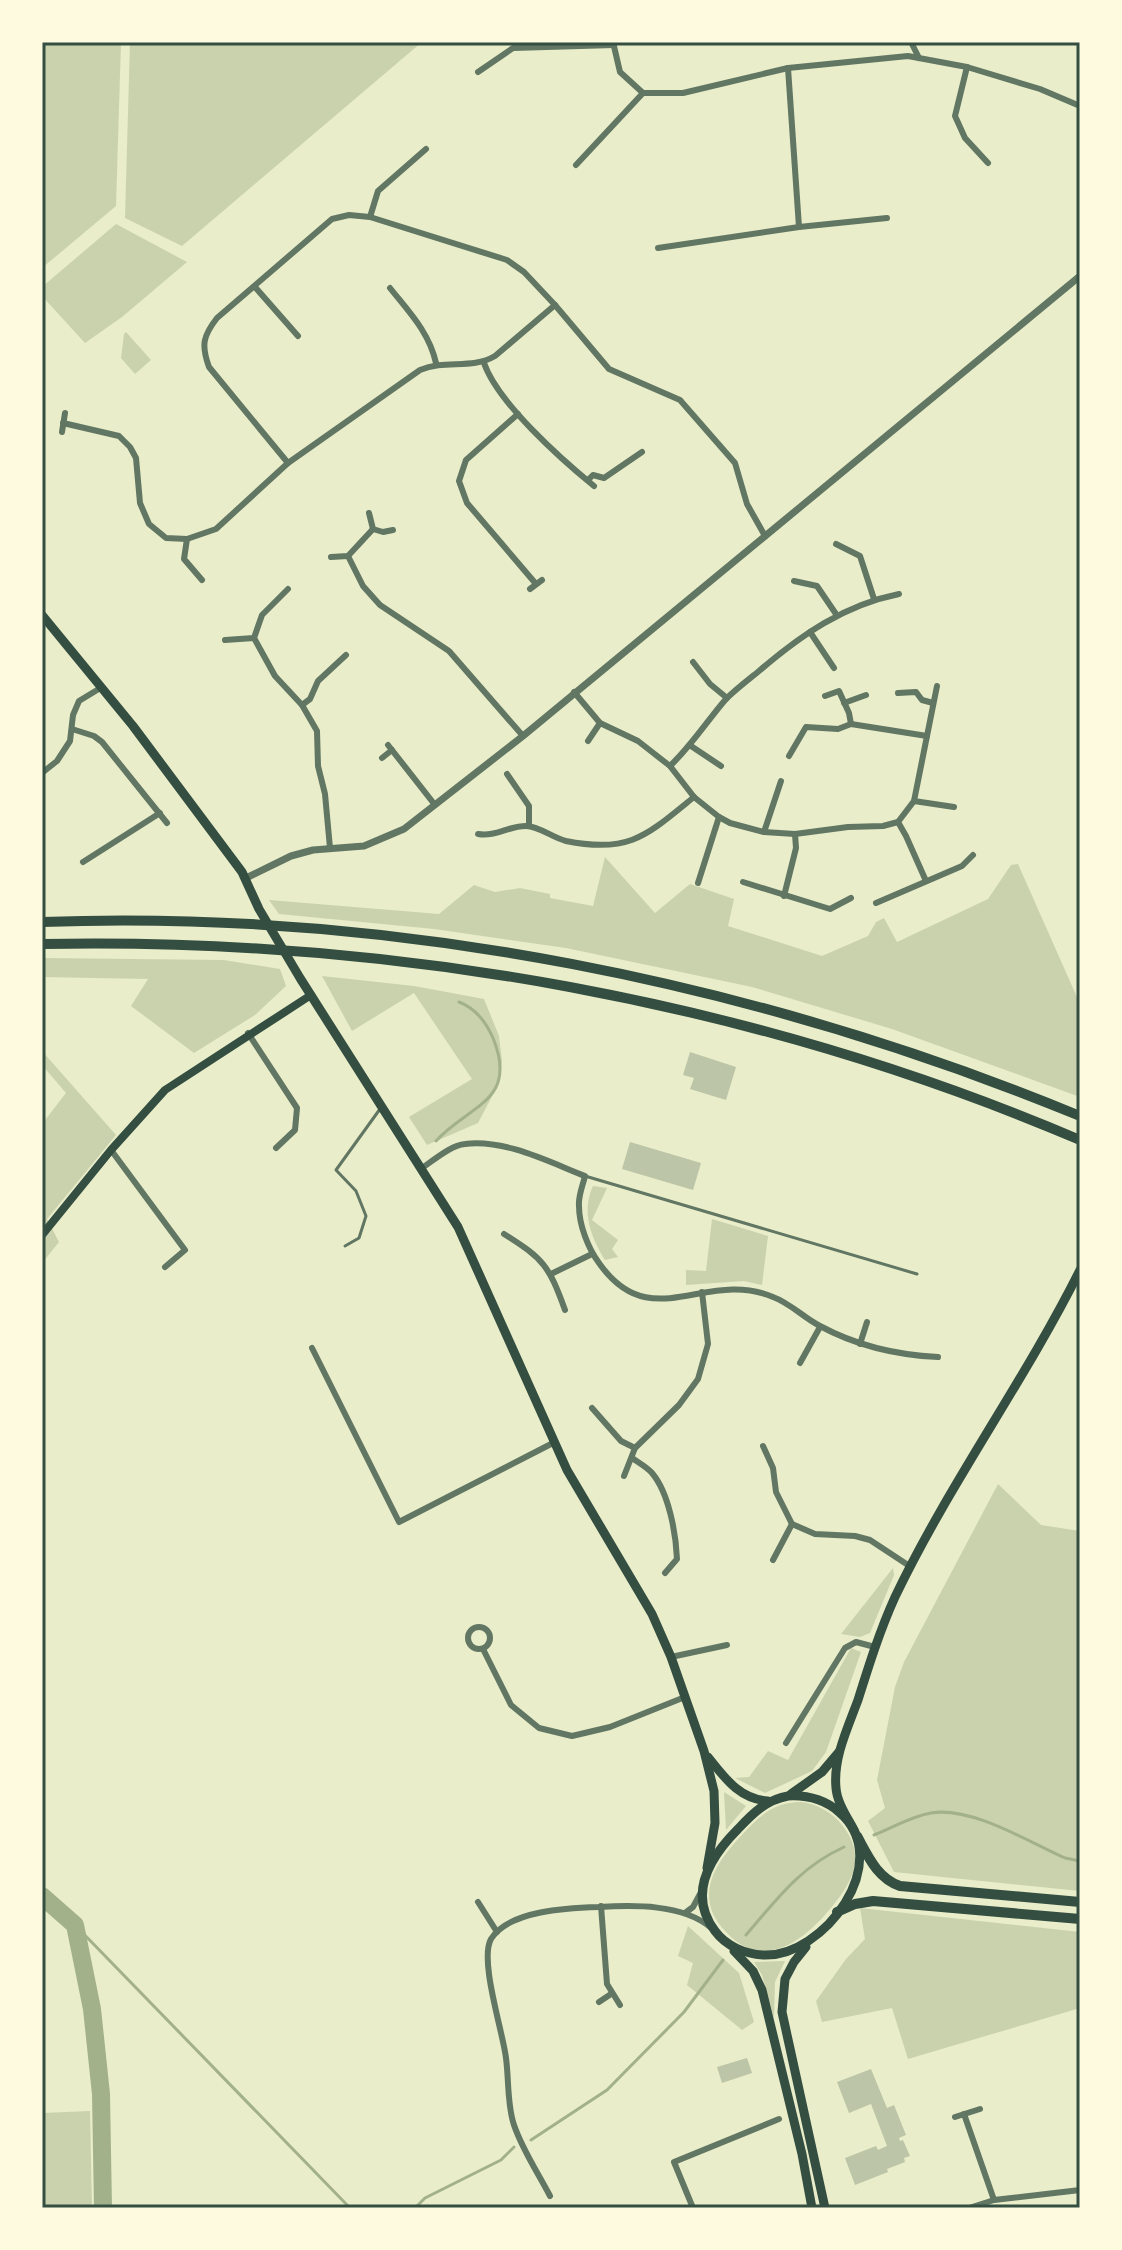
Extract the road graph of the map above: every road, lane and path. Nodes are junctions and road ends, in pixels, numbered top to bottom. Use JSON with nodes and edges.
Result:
{"nodes":[{"id":1,"x":911,"y":42,"type":"edge"},
{"id":2,"x":613,"y":43,"type":"edge"},
{"id":3,"x":919,"y":58,"type":"junction"},
{"id":4,"x":967,"y":67,"type":"junction"},
{"id":5,"x":788,"y":68,"type":"junction"},
{"id":6,"x":478,"y":72,"type":"dead end"},
{"id":7,"x":643,"y":93,"type":"junction"},
{"id":8,"x":1080,"y":106,"type":"edge"},
{"id":9,"x":426,"y":149,"type":"dead end"},
{"id":10,"x":988,"y":163,"type":"dead end"},
{"id":11,"x":576,"y":165,"type":"dead end"},
{"id":12,"x":370,"y":217,"type":"junction"},
{"id":13,"x":887,"y":218,"type":"dead end"},
{"id":14,"x":799,"y":227,"type":"junction"},
{"id":15,"x":658,"y":248,"type":"dead end"},
{"id":16,"x":1080,"y":276,"type":"edge"},
{"id":17,"x":255,"y":287,"type":"junction"},
{"id":18,"x":390,"y":288,"type":"dead end"},
{"id":19,"x":398,"y":298,"type":"junction"},
{"id":20,"x":389,"y":305,"type":"dead end"},
{"id":21,"x":555,"y":305,"type":"junction"},
{"id":22,"x":298,"y":336,"type":"dead end"},
{"id":23,"x":436,"y":363,"type":"junction"},
{"id":24,"x":484,"y":363,"type":"junction"},
{"id":25,"x":65,"y":413,"type":"dead end"},
{"id":26,"x":518,"y":414,"type":"junction"},
{"id":27,"x":63,"y":423,"type":"junction"},
{"id":28,"x":62,"y":432,"type":"dead end"},
{"id":29,"x":642,"y":452,"type":"dead end"},
{"id":30,"x":146,"y":454,"type":"dead end"},
{"id":31,"x":136,"y":458,"type":"junction"},
{"id":32,"x":288,"y":463,"type":"junction"},
{"id":33,"x":271,"y":478,"type":"junction"},
{"id":34,"x":588,"y":480,"type":"junction"},
{"id":35,"x":277,"y":486,"type":"dead end"},
{"id":36,"x":594,"y":486,"type":"dead end"},
{"id":37,"x":369,"y":513,"type":"dead end"},
{"id":38,"x":373,"y":529,"type":"junction"},
{"id":39,"x":393,"y":530,"type":"dead end"},
{"id":40,"x":765,"y":536,"type":"junction"},
{"id":41,"x":187,"y":539,"type":"junction"},
{"id":42,"x":836,"y":544,"type":"dead end"},
{"id":43,"x":348,"y":556,"type":"junction"},
{"id":44,"x":331,"y":557,"type":"dead end"},
{"id":45,"x":202,"y":580,"type":"dead end"},
{"id":46,"x":794,"y":581,"type":"dead end"},
{"id":47,"x":536,"y":584,"type":"dead end"},
{"id":48,"x":288,"y":589,"type":"dead end"},
{"id":49,"x":899,"y":594,"type":"dead end"},
{"id":50,"x":874,"y":599,"type":"junction"},
{"id":51,"x":836,"y":614,"type":"junction"},
{"id":52,"x":42,"y":615,"type":"edge"},
{"id":53,"x":810,"y":632,"type":"junction"},
{"id":54,"x":254,"y":638,"type":"junction"},
{"id":55,"x":225,"y":640,"type":"dead end"},
{"id":56,"x":346,"y":655,"type":"dead end"},
{"id":57,"x":693,"y":662,"type":"dead end"},
{"id":58,"x":834,"y":668,"type":"dead end"},
{"id":59,"x":937,"y":686,"type":"dead end"},
{"id":60,"x":102,"y":687,"type":"junction"},
{"id":61,"x":574,"y":692,"type":"junction"},
{"id":62,"x":898,"y":693,"type":"dead end"},
{"id":63,"x":866,"y":695,"type":"dead end"},
{"id":64,"x":825,"y":696,"type":"dead end"},
{"id":65,"x":727,"y":698,"type":"junction"},
{"id":66,"x":844,"y":703,"type":"junction"},
{"id":67,"x":933,"y":703,"type":"junction"},
{"id":68,"x":302,"y":705,"type":"junction"},
{"id":69,"x":600,"y":723,"type":"junction"},
{"id":70,"x":851,"y":724,"type":"junction"},
{"id":71,"x":72,"y":729,"type":"junction"},
{"id":72,"x":523,"y":736,"type":"junction"},
{"id":73,"x":927,"y":736,"type":"junction"},
{"id":74,"x":588,"y":741,"type":"dead end"},
{"id":75,"x":691,"y":746,"type":"junction"},
{"id":76,"x":789,"y":756,"type":"dead end"},
{"id":77,"x":382,"y":758,"type":"dead end"},
{"id":78,"x":670,"y":766,"type":"junction"},
{"id":79,"x":721,"y":766,"type":"dead end"},
{"id":80,"x":42,"y":773,"type":"edge"},
{"id":81,"x":507,"y":774,"type":"dead end"},
{"id":82,"x":781,"y":781,"type":"dead end"},
{"id":83,"x":694,"y":797,"type":"junction"},
{"id":84,"x":914,"y":801,"type":"junction"},
{"id":85,"x":435,"y":805,"type":"junction"},
{"id":86,"x":954,"y":807,"type":"dead end"},
{"id":87,"x":160,"y":813,"type":"junction"},
{"id":88,"x":719,"y":817,"type":"junction"},
{"id":89,"x":898,"y":822,"type":"junction"},
{"id":90,"x":167,"y":823,"type":"dead end"},
{"id":91,"x":529,"y":826,"type":"junction"},
{"id":92,"x":764,"y":832,"type":"junction"},
{"id":93,"x":478,"y":834,"type":"dead end"},
{"id":94,"x":795,"y":834,"type":"junction"},
{"id":95,"x":330,"y":848,"type":"junction"},
{"id":96,"x":95,"y":854,"type":"junction"},
{"id":97,"x":973,"y":855,"type":"dead end"},
{"id":98,"x":83,"y":862,"type":"dead end"},
{"id":99,"x":99,"y":862,"type":"dead end"},
{"id":100,"x":246,"y":878,"type":"junction"},
{"id":101,"x":926,"y":881,"type":"junction"},
{"id":102,"x":743,"y":882,"type":"dead end"},
{"id":103,"x":698,"y":883,"type":"dead end"},
{"id":104,"x":784,"y":896,"type":"junction"},
{"id":105,"x":851,"y":898,"type":"dead end"},
{"id":106,"x":876,"y":903,"type":"dead end"},
{"id":107,"x":42,"y":922,"type":"edge"},
{"id":108,"x":42,"y":944,"type":"edge"},
{"id":109,"x":311,"y":995,"type":"junction"},
{"id":110,"x":248,"y":1033,"type":"junction"},
{"id":111,"x":382,"y":1106,"type":"junction"},
{"id":112,"x":1080,"y":1116,"type":"edge"},
{"id":113,"x":1080,"y":1140,"type":"edge"},
{"id":114,"x":276,"y":1148,"type":"dead end"},
{"id":115,"x":111,"y":1150,"type":"junction"},
{"id":116,"x":422,"y":1168,"type":"junction"},
{"id":117,"x":585,"y":1176,"type":"junction"},
{"id":118,"x":504,"y":1234,"type":"dead end"},
{"id":119,"x":42,"y":1235,"type":"edge"},
{"id":120,"x":345,"y":1246,"type":"dead end"},
{"id":121,"x":592,"y":1254,"type":"junction"},
{"id":122,"x":165,"y":1267,"type":"dead end"},
{"id":123,"x":1080,"y":1270,"type":"edge"},
{"id":124,"x":551,"y":1274,"type":"junction"},
{"id":125,"x":917,"y":1274,"type":"dead end"},
{"id":126,"x":702,"y":1292,"type":"junction"},
{"id":127,"x":565,"y":1310,"type":"dead end"},
{"id":128,"x":867,"y":1322,"type":"dead end"},
{"id":129,"x":820,"y":1327,"type":"junction"},
{"id":130,"x":860,"y":1344,"type":"junction"},
{"id":131,"x":312,"y":1348,"type":"dead end"},
{"id":132,"x":925,"y":1357,"type":"junction"},
{"id":133,"x":938,"y":1357,"type":"dead end"},
{"id":134,"x":800,"y":1363,"type":"dead end"},
{"id":135,"x":925,"y":1367,"type":"dead end"},
{"id":136,"x":592,"y":1408,"type":"dead end"},
{"id":137,"x":610,"y":1416,"type":"dead end"},
{"id":138,"x":602,"y":1422,"type":"junction"},
{"id":139,"x":553,"y":1443,"type":"junction"},
{"id":140,"x":763,"y":1446,"type":"dead end"},
{"id":141,"x":635,"y":1448,"type":"junction"},
{"id":142,"x":632,"y":1458,"type":"junction"},
{"id":143,"x":780,"y":1463,"type":"dead end"},
{"id":144,"x":773,"y":1468,"type":"junction"},
{"id":145,"x":624,"y":1476,"type":"dead end"},
{"id":146,"x":681,"y":1514,"type":"dead end"},
{"id":147,"x":671,"y":1518,"type":"junction"},
{"id":148,"x":792,"y":1524,"type":"junction"},
{"id":149,"x":773,"y":1560,"type":"dead end"},
{"id":150,"x":911,"y":1567,"type":"junction"},
{"id":151,"x":665,"y":1573,"type":"dead end"},
{"id":152,"x":727,"y":1645,"type":"dead end"},
{"id":153,"x":875,"y":1647,"type":"junction"},
{"id":154,"x":483,"y":1649,"type":"dead end"},
{"id":155,"x":671,"y":1657,"type":"junction"},
{"id":156,"x":685,"y":1697,"type":"junction"},
{"id":157,"x":786,"y":1743,"type":"dead end"},
{"id":158,"x":841,"y":1750,"type":"junction"},
{"id":159,"x":704,"y":1751,"type":"junction"},
{"id":160,"x":788,"y":1796,"type":"junction"},
{"id":161,"x":771,"y":1800,"type":"junction"},
{"id":162,"x":856,"y":1834,"type":"junction"},
{"id":163,"x":707,"y":1868,"type":"junction"},
{"id":164,"x":703,"y":1887,"type":"junction"},
{"id":165,"x":478,"y":1902,"type":"dead end"},
{"id":166,"x":1080,"y":1902,"type":"edge"},
{"id":167,"x":601,"y":1906,"type":"junction"},
{"id":168,"x":837,"y":1912,"type":"junction"},
{"id":169,"x":685,"y":1913,"type":"junction"},
{"id":170,"x":1080,"y":1919,"type":"edge"},
{"id":171,"x":497,"y":1932,"type":"junction"},
{"id":172,"x":721,"y":1938,"type":"junction"},
{"id":173,"x":814,"y":1938,"type":"junction"},
{"id":174,"x":611,"y":1994,"type":"junction"},
{"id":175,"x":599,"y":2002,"type":"dead end"},
{"id":176,"x":620,"y":2005,"type":"dead end"},
{"id":177,"x":980,"y":2109,"type":"dead end"},
{"id":178,"x":964,"y":2114,"type":"junction"},
{"id":179,"x":955,"y":2117,"type":"dead end"},
{"id":180,"x":779,"y":2119,"type":"dead end"},
{"id":181,"x":1080,"y":2190,"type":"edge"},
{"id":182,"x":550,"y":2196,"type":"dead end"},
{"id":183,"x":992,"y":2203,"type":"edge"},
{"id":184,"x":693,"y":2208,"type":"edge"},
{"id":185,"x":812,"y":2208,"type":"edge"},
{"id":186,"x":825,"y":2208,"type":"edge"},
{"id":187,"x":969,"y":2208,"type":"edge"}],
"edges":[{"from":1,"to":3,"type":"street"},
{"from":2,"to":6,"type":"street"},
{"from":2,"to":7,"type":"street"},
{"from":3,"to":4,"type":"street"},
{"from":3,"to":5,"type":"street"},
{"from":4,"to":8,"type":"street"},
{"from":4,"to":10,"type":"street"},
{"from":5,"to":7,"type":"street"},
{"from":5,"to":14,"type":"street"},
{"from":7,"to":11,"type":"street"},
{"from":9,"to":12,"type":"street"},
{"from":12,"to":17,"type":"street"},
{"from":12,"to":21,"type":"street"},
{"from":13,"to":14,"type":"street"},
{"from":14,"to":15,"type":"street"},
{"from":16,"to":40,"type":"street"},
{"from":17,"to":22,"type":"street"},
{"from":17,"to":32,"type":"street"},
{"from":18,"to":19,"type":"street"},
{"from":19,"to":20,"type":"street"},
{"from":19,"to":23,"type":"street"},
{"from":21,"to":24,"type":"street"},
{"from":21,"to":40,"type":"street"},
{"from":23,"to":24,"type":"street"},
{"from":23,"to":32,"type":"street"},
{"from":24,"to":26,"type":"street"},
{"from":25,"to":27,"type":"street"},
{"from":26,"to":34,"type":"street"},
{"from":26,"to":47,"type":"street"},
{"from":27,"to":28,"type":"street"},
{"from":27,"to":31,"type":"street"},
{"from":29,"to":34,"type":"street"},
{"from":30,"to":31,"type":"street"},
{"from":31,"to":41,"type":"street"},
{"from":32,"to":33,"type":"street"},
{"from":33,"to":35,"type":"street"},
{"from":33,"to":41,"type":"street"},
{"from":34,"to":36,"type":"street"},
{"from":37,"to":38,"type":"street"},
{"from":38,"to":39,"type":"street"},
{"from":38,"to":43,"type":"street"},
{"from":40,"to":61,"type":"street"},
{"from":41,"to":45,"type":"street"},
{"from":42,"to":50,"type":"street"},
{"from":43,"to":44,"type":"street"},
{"from":43,"to":72,"type":"street"},
{"from":46,"to":51,"type":"street"},
{"from":48,"to":54,"type":"street"},
{"from":49,"to":50,"type":"street"},
{"from":50,"to":51,"type":"street"},
{"from":51,"to":53,"type":"street"},
{"from":52,"to":60,"type":"main road"},
{"from":53,"to":58,"type":"street"},
{"from":53,"to":65,"type":"street"},
{"from":54,"to":55,"type":"street"},
{"from":54,"to":68,"type":"street"},
{"from":56,"to":68,"type":"street"},
{"from":57,"to":65,"type":"street"},
{"from":59,"to":67,"type":"street"},
{"from":60,"to":71,"type":"street"},
{"from":60,"to":100,"type":"main road"},
{"from":61,"to":69,"type":"street"},
{"from":61,"to":72,"type":"street"},
{"from":62,"to":67,"type":"street"},
{"from":63,"to":66,"type":"street"},
{"from":64,"to":66,"type":"street"},
{"from":65,"to":75,"type":"street"},
{"from":66,"to":70,"type":"street"},
{"from":67,"to":73,"type":"street"},
{"from":68,"to":95,"type":"street"},
{"from":69,"to":74,"type":"street"},
{"from":69,"to":78,"type":"street"},
{"from":70,"to":73,"type":"street"},
{"from":70,"to":76,"type":"street"},
{"from":71,"to":80,"type":"street"},
{"from":71,"to":87,"type":"street"},
{"from":72,"to":85,"type":"street"},
{"from":73,"to":84,"type":"street"},
{"from":75,"to":78,"type":"street"},
{"from":75,"to":79,"type":"street"},
{"from":77,"to":85,"type":"street"},
{"from":78,"to":83,"type":"street"},
{"from":81,"to":91,"type":"street"},
{"from":82,"to":92,"type":"street"},
{"from":83,"to":88,"type":"street"},
{"from":83,"to":91,"type":"street"},
{"from":84,"to":86,"type":"street"},
{"from":84,"to":89,"type":"street"},
{"from":85,"to":95,"type":"street"},
{"from":87,"to":90,"type":"street"},
{"from":87,"to":96,"type":"street"},
{"from":88,"to":92,"type":"street"},
{"from":88,"to":103,"type":"street"},
{"from":89,"to":94,"type":"street"},
{"from":89,"to":101,"type":"street"},
{"from":91,"to":93,"type":"street"},
{"from":92,"to":94,"type":"street"},
{"from":94,"to":104,"type":"street"},
{"from":95,"to":100,"type":"street"},
{"from":96,"to":98,"type":"street"},
{"from":96,"to":99,"type":"street"},
{"from":97,"to":101,"type":"street"},
{"from":100,"to":109,"type":"main road"},
{"from":101,"to":106,"type":"street"},
{"from":102,"to":104,"type":"street"},
{"from":104,"to":105,"type":"street"},
{"from":107,"to":112,"type":"highway"},
{"from":108,"to":113,"type":"highway"},
{"from":109,"to":110,"type":"main road"},
{"from":109,"to":111,"type":"main road"},
{"from":110,"to":114,"type":"street"},
{"from":110,"to":115,"type":"main road"},
{"from":111,"to":116,"type":"main road"},
{"from":111,"to":120,"type":"lane"},
{"from":115,"to":119,"type":"main road"},
{"from":115,"to":122,"type":"street"},
{"from":116,"to":117,"type":"street"},
{"from":116,"to":139,"type":"main road"},
{"from":117,"to":121,"type":"street"},
{"from":117,"to":125,"type":"lane"},
{"from":118,"to":124,"type":"street"},
{"from":121,"to":124,"type":"street"},
{"from":121,"to":126,"type":"street"},
{"from":123,"to":150,"type":"main road"},
{"from":124,"to":127,"type":"street"},
{"from":126,"to":129,"type":"street"},
{"from":126,"to":141,"type":"street"},
{"from":128,"to":130,"type":"street"},
{"from":129,"to":130,"type":"street"},
{"from":129,"to":134,"type":"street"},
{"from":130,"to":132,"type":"street"},
{"from":131,"to":139,"type":"street"},
{"from":132,"to":133,"type":"street"},
{"from":132,"to":135,"type":"street"},
{"from":136,"to":138,"type":"street"},
{"from":137,"to":138,"type":"street"},
{"from":138,"to":141,"type":"street"},
{"from":139,"to":155,"type":"main road"},
{"from":140,"to":144,"type":"street"},
{"from":141,"to":142,"type":"street"},
{"from":142,"to":145,"type":"street"},
{"from":142,"to":147,"type":"street"},
{"from":143,"to":144,"type":"street"},
{"from":144,"to":148,"type":"street"},
{"from":146,"to":147,"type":"street"},
{"from":147,"to":151,"type":"street"},
{"from":148,"to":149,"type":"street"},
{"from":148,"to":150,"type":"street"},
{"from":150,"to":153,"type":"main road"},
{"from":152,"to":155,"type":"street"},
{"from":153,"to":157,"type":"street"},
{"from":153,"to":158,"type":"main road"},
{"from":154,"to":156,"type":"street"},
{"from":155,"to":156,"type":"main road"},
{"from":156,"to":159,"type":"main road"},
{"from":158,"to":160,"type":"main road"},
{"from":158,"to":162,"type":"main road"},
{"from":159,"to":161,"type":"main road"},
{"from":159,"to":163,"type":"main road"},
{"from":160,"to":161,"type":"main road"},
{"from":160,"to":162,"type":"main road"},
{"from":161,"to":163,"type":"main road"},
{"from":162,"to":166,"type":"highway"},
{"from":162,"to":168,"type":"main road"},
{"from":163,"to":164,"type":"main road"},
{"from":164,"to":169,"type":"street"},
{"from":164,"to":172,"type":"main road"},
{"from":165,"to":171,"type":"street"},
{"from":167,"to":169,"type":"street"},
{"from":167,"to":171,"type":"street"},
{"from":167,"to":174,"type":"street"},
{"from":168,"to":170,"type":"highway"},
{"from":168,"to":173,"type":"main road"},
{"from":169,"to":172,"type":"street"},
{"from":171,"to":182,"type":"street"},
{"from":172,"to":173,"type":"main road"},
{"from":172,"to":185,"type":"main road"},
{"from":173,"to":186,"type":"main road"},
{"from":174,"to":175,"type":"street"},
{"from":174,"to":176,"type":"street"},
{"from":177,"to":178,"type":"street"},
{"from":178,"to":179,"type":"street"},
{"from":178,"to":183,"type":"street"},
{"from":180,"to":184,"type":"street"},
{"from":181,"to":183,"type":"street"},
{"from":183,"to":187,"type":"street"}]}
